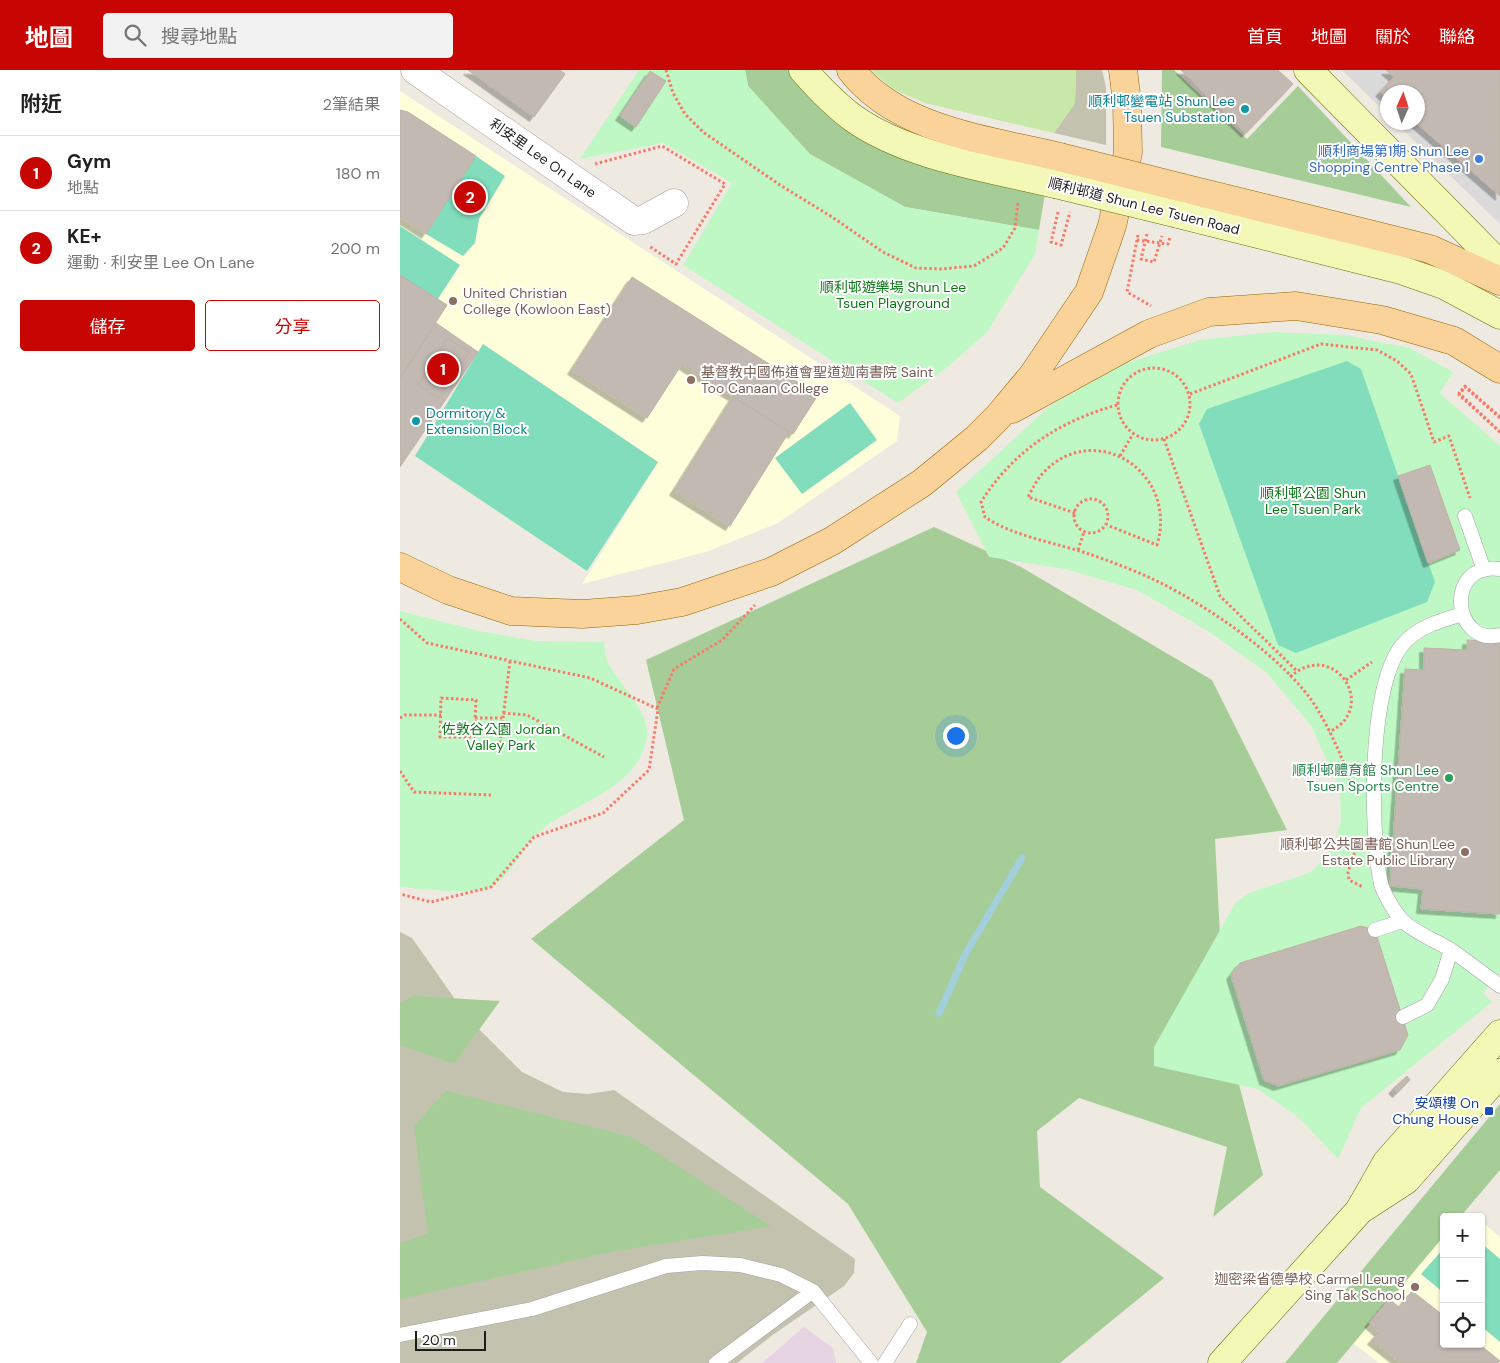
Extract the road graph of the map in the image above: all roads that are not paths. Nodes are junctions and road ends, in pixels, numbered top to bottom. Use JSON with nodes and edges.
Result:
{"nodes":[{"id":1,"x":416,"y":70,"type":"edge"},
{"id":2,"x":803,"y":70,"type":"edge"},
{"id":3,"x":851,"y":70,"type":"edge"},
{"id":4,"x":1123,"y":70,"type":"edge"},
{"id":5,"x":1308,"y":70,"type":"edge"},
{"id":6,"x":674,"y":203,"type":"dead end"},
{"id":7,"x":1500,"y":265,"type":"edge"},
{"id":8,"x":1500,"y":281,"type":"edge"},
{"id":9,"x":1500,"y":315,"type":"edge"},
{"id":10,"x":1500,"y":369,"type":"edge"},
{"id":11,"x":998,"y":417,"type":"junction"},
{"id":12,"x":1469,"y":511,"type":"road end"},
{"id":13,"x":400,"y":567,"type":"edge"},
{"id":14,"x":1500,"y":569,"type":"edge"},
{"id":15,"x":1484,"y":570,"type":"junction"},
{"id":16,"x":1462,"y":614,"type":"junction"},
{"id":17,"x":1500,"y":635,"type":"edge"},
{"id":18,"x":1402,"y":920,"type":"junction"},
{"id":19,"x":1375,"y":930,"type":"dead end"},
{"id":20,"x":1451,"y":950,"type":"junction"},
{"id":21,"x":1500,"y":986,"type":"edge"},
{"id":22,"x":1403,"y":1017,"type":"dead end"},
{"id":23,"x":1500,"y":1034,"type":"edge"},
{"id":24,"x":1500,"y":1073,"type":"edge"},
{"id":25,"x":1359,"y":1211,"type":"junction"},
{"id":26,"x":813,"y":1291,"type":"junction"},
{"id":27,"x":910,"y":1324,"type":"dead end"},
{"id":28,"x":400,"y":1335,"type":"edge"},
{"id":29,"x":716,"y":1363,"type":"edge"},
{"id":30,"x":871,"y":1363,"type":"edge"},
{"id":31,"x":885,"y":1363,"type":"edge"},
{"id":32,"x":1222,"y":1363,"type":"edge"}],
"edges":[{"from":1,"to":6,"type":"street","name":"利安里 Lee On Lane"},
{"from":2,"to":9,"type":"main road","name":"順利邨道 Shun Lee Tsuen Road","bridge":true},
{"from":3,"to":8,"type":"main road","bridge":true},
{"from":4,"to":11,"type":"main road"},
{"from":5,"to":7,"type":"main road"},
{"from":10,"to":11,"type":"main road"},
{"from":11,"to":13,"type":"main road"},
{"from":12,"to":15,"type":"lane"},
{"from":14,"to":15,"type":"lane"},
{"from":15,"to":16,"type":"lane"},
{"from":16,"to":17,"type":"lane"},
{"from":16,"to":18,"type":"lane"},
{"from":18,"to":19,"type":"lane"},
{"from":18,"to":20,"type":"lane"},
{"from":20,"to":21,"type":"lane"},
{"from":20,"to":22,"type":"lane"},
{"from":23,"to":25,"type":"main road"},
{"from":24,"to":25,"type":"main road"},
{"from":25,"to":32,"type":"main road"},
{"from":26,"to":28,"type":"lane"},
{"from":26,"to":29,"type":"lane"},
{"from":26,"to":30,"type":"lane"},
{"from":27,"to":31,"type":"lane"}]}
